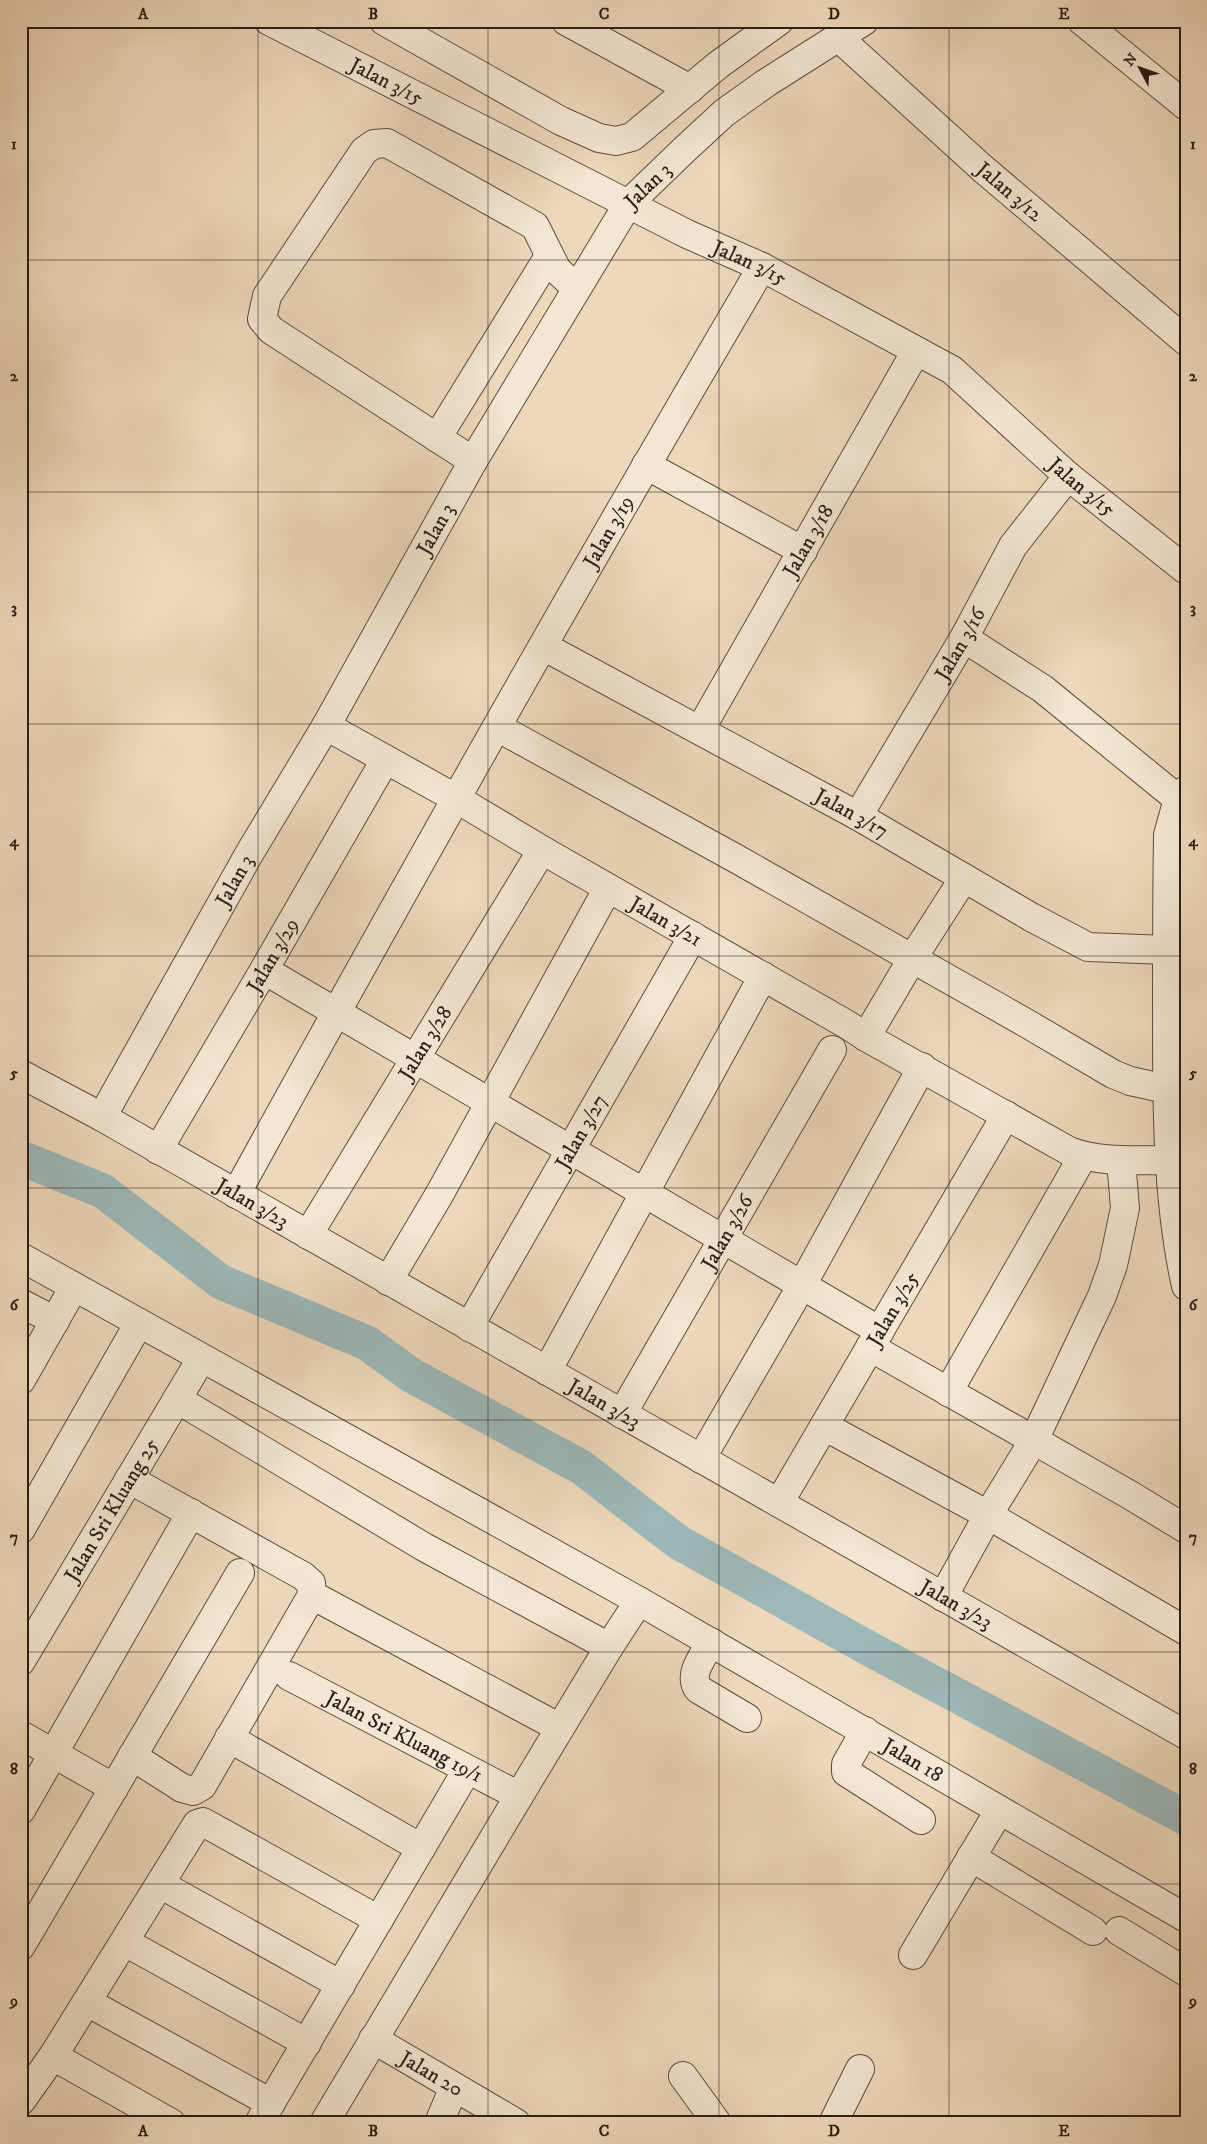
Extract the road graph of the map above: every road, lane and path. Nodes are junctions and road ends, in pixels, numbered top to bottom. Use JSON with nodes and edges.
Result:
{"nodes":[{"id":1,"x":269,"y":21,"type":"edge"},
{"id":2,"x":384,"y":21,"type":"edge"},
{"id":3,"x":779,"y":21,"type":"edge"},
{"id":4,"x":864,"y":21,"type":"edge"},
{"id":5,"x":1082,"y":21,"type":"edge"},
{"id":6,"x":587,"y":25,"type":"edge"},
{"id":7,"x":838,"y":37,"type":"junction"},
{"id":8,"x":690,"y":88,"type":"junction"},
{"id":9,"x":1186,"y":106,"type":"edge"},
{"id":10,"x":628,"y":204,"type":"junction"},
{"id":11,"x":549,"y":256,"type":"junction"},
{"id":12,"x":762,"y":266,"type":"junction"},
{"id":13,"x":576,"y":288,"type":"junction"},
{"id":14,"x":1186,"y":341,"type":"edge"},
{"id":15,"x":916,"y":351,"type":"junction"},
{"id":16,"x":437,"y":438,"type":"junction"},
{"id":17,"x":473,"y":461,"type":"junction"},
{"id":18,"x":646,"y":465,"type":"junction"},
{"id":19,"x":1068,"y":476,"type":"junction"},
{"id":20,"x":803,"y":551,"type":"junction"},
{"id":21,"x":1186,"y":570,"type":"edge"},
{"id":22,"x":964,"y":638,"type":"junction"},
{"id":23,"x":544,"y":646,"type":"junction"},
{"id":24,"x":326,"y":726,"type":"junction"},
{"id":25,"x":497,"y":727,"type":"junction"},
{"id":26,"x":700,"y":730,"type":"junction"},
{"id":27,"x":385,"y":760,"type":"junction"},
{"id":28,"x":1182,"y":795,"type":"edge"},
{"id":29,"x":457,"y":799,"type":"junction"},
{"id":30,"x":858,"y":816,"type":"junction"},
{"id":31,"x":542,"y":850,"type":"junction"},
{"id":32,"x":964,"y":878,"type":"junction"},
{"id":33,"x":608,"y":888,"type":"junction"},
{"id":34,"x":693,"y":936,"type":"junction"},
{"id":35,"x":1168,"y":950,"type":"junction"},
{"id":36,"x":912,"y":959,"type":"junction"},
{"id":37,"x":264,"y":970,"type":"junction"},
{"id":38,"x":763,"y":976,"type":"junction"},
{"id":39,"x":336,"y":1012,"type":"junction"},
{"id":40,"x":866,"y":1037,"type":"junction"},
{"id":41,"x":832,"y":1050,"type":"dead end"},
{"id":42,"x":415,"y":1059,"type":"junction"},
{"id":43,"x":922,"y":1068,"type":"junction"},
{"id":44,"x":21,"y":1074,"type":"edge"},
{"id":45,"x":1167,"y":1089,"type":"junction"},
{"id":46,"x":489,"y":1102,"type":"junction"},
{"id":47,"x":1006,"y":1115,"type":"junction"},
{"id":48,"x":102,"y":1117,"type":"junction"},
{"id":49,"x":570,"y":1149,"type":"junction"},
{"id":50,"x":158,"y":1150,"type":"junction"},
{"id":51,"x":1083,"y":1156,"type":"junction"},
{"id":52,"x":1120,"y":1160,"type":"junction"},
{"id":53,"x":1170,"y":1160,"type":"junction"},
{"id":54,"x":644,"y":1193,"type":"junction"},
{"id":55,"x":236,"y":1194,"type":"junction"},
{"id":56,"x":308,"y":1236,"type":"junction"},
{"id":57,"x":723,"y":1239,"type":"junction"},
{"id":58,"x":21,"y":1257,"type":"edge"},
{"id":59,"x":388,"y":1281,"type":"junction"},
{"id":60,"x":802,"y":1285,"type":"junction"},
{"id":61,"x":1186,"y":1286,"type":"edge"},
{"id":62,"x":74,"y":1287,"type":"junction"},
{"id":63,"x":21,"y":1303,"type":"edge"},
{"id":64,"x":55,"y":1321,"type":"junction"},
{"id":65,"x":138,"y":1324,"type":"junction"},
{"id":66,"x":469,"y":1326,"type":"junction"},
{"id":67,"x":875,"y":1339,"type":"junction"},
{"id":68,"x":201,"y":1359,"type":"junction"},
{"id":69,"x":547,"y":1371,"type":"junction"},
{"id":70,"x":21,"y":1380,"type":"edge"},
{"id":71,"x":948,"y":1392,"type":"junction"},
{"id":72,"x":177,"y":1399,"type":"junction"},
{"id":73,"x":622,"y":1414,"type":"junction"},
{"id":74,"x":824,"y":1426,"type":"junction"},
{"id":75,"x":1034,"y":1440,"type":"junction"},
{"id":76,"x":701,"y":1459,"type":"junction"},
{"id":77,"x":130,"y":1479,"type":"junction"},
{"id":78,"x":779,"y":1503,"type":"junction"},
{"id":79,"x":191,"y":1513,"type":"junction"},
{"id":80,"x":988,"y":1515,"type":"junction"},
{"id":81,"x":21,"y":1529,"type":"edge"},
{"id":82,"x":1186,"y":1529,"type":"edge"},
{"id":83,"x":240,"y":1573,"type":"dead end"},
{"id":84,"x":312,"y":1595,"type":"junction"},
{"id":85,"x":943,"y":1597,"type":"junction"},
{"id":86,"x":639,"y":1601,"type":"junction"},
{"id":87,"x":1186,"y":1631,"type":"edge"},
{"id":88,"x":711,"y":1642,"type":"junction"},
{"id":89,"x":609,"y":1647,"type":"junction"},
{"id":90,"x":21,"y":1661,"type":"edge"},
{"id":91,"x":289,"y":1676,"type":"dead end"},
{"id":92,"x":747,"y":1718,"type":"dead end"},
{"id":93,"x":560,"y":1728,"type":"junction"},
{"id":94,"x":866,"y":1732,"type":"junction"},
{"id":95,"x":1186,"y":1734,"type":"edge"},
{"id":96,"x":21,"y":1735,"type":"edge"},
{"id":97,"x":229,"y":1738,"type":"junction"},
{"id":98,"x":53,"y":1753,"type":"junction"},
{"id":99,"x":132,"y":1756,"type":"junction"},
{"id":100,"x":467,"y":1770,"type":"junction"},
{"id":101,"x":114,"y":1788,"type":"junction"},
{"id":102,"x":519,"y":1796,"type":"junction"},
{"id":103,"x":21,"y":1810,"type":"edge"},
{"id":104,"x":999,"y":1811,"type":"junction"},
{"id":105,"x":921,"y":1820,"type":"dead end"},
{"id":106,"x":421,"y":1848,"type":"junction"},
{"id":107,"x":971,"y":1857,"type":"junction"},
{"id":108,"x":160,"y":1884,"type":"junction"},
{"id":109,"x":1186,"y":1918,"type":"edge"},
{"id":110,"x":379,"y":1920,"type":"junction"},
{"id":111,"x":125,"y":1942,"type":"junction"},
{"id":112,"x":21,"y":1946,"type":"edge"},
{"id":113,"x":913,"y":1955,"type":"dead end"},
{"id":114,"x":1186,"y":1972,"type":"edge"},
{"id":115,"x":341,"y":1986,"type":"junction"},
{"id":116,"x":86,"y":2002,"type":"junction"},
{"id":117,"x":373,"y":2040,"type":"junction"},
{"id":118,"x":307,"y":2043,"type":"junction"},
{"id":119,"x":53,"y":2056,"type":"junction"},
{"id":120,"x":860,"y":2069,"type":"dead end"},
{"id":121,"x":683,"y":2076,"type":"dead end"},
{"id":122,"x":454,"y":2087,"type":"junction"},
{"id":123,"x":21,"y":2101,"type":"edge"},
{"id":124,"x":265,"y":2113,"type":"edge"},
{"id":125,"x":172,"y":2123,"type":"edge"},
{"id":126,"x":324,"y":2123,"type":"edge"},
{"id":127,"x":439,"y":2123,"type":"edge"},
{"id":128,"x":516,"y":2123,"type":"edge"},
{"id":129,"x":717,"y":2123,"type":"edge"},
{"id":130,"x":833,"y":2123,"type":"edge"}],
"edges":[{"from":1,"to":10,"type":"street","name":"Jalan 3/15"},
{"from":2,"to":8,"type":"street"},
{"from":3,"to":8,"type":"street"},
{"from":4,"to":7,"type":"street","name":"Jalan 3"},
{"from":5,"to":9,"type":"street"},
{"from":6,"to":8,"type":"street"},
{"from":7,"to":10,"type":"street","name":"Jalan 3"},
{"from":7,"to":14,"type":"street","name":"Jalan 3/12"},
{"from":10,"to":12,"type":"street","name":"Jalan 3/15"},
{"from":10,"to":13,"type":"street","name":"Jalan 3"},
{"from":11,"to":13,"type":"street"},
{"from":11,"to":16,"type":"street"},
{"from":11,"to":16,"type":"street"},
{"from":12,"to":15,"type":"street","name":"Jalan 3/15"},
{"from":12,"to":18,"type":"street","name":"Jalan 3/19"},
{"from":13,"to":17,"type":"street","name":"Jalan 3"},
{"from":15,"to":19,"type":"street","name":"Jalan 3/15"},
{"from":15,"to":20,"type":"street","name":"Jalan 3/18"},
{"from":16,"to":17,"type":"street"},
{"from":17,"to":24,"type":"street","name":"Jalan 3"},
{"from":18,"to":20,"type":"street"},
{"from":18,"to":23,"type":"street","name":"Jalan 3/19"},
{"from":19,"to":21,"type":"street","name":"Jalan 3/15"},
{"from":19,"to":22,"type":"street","name":"Jalan 3/16"},
{"from":20,"to":26,"type":"street","name":"Jalan 3/18"},
{"from":22,"to":28,"type":"street"},
{"from":22,"to":30,"type":"street","name":"Jalan 3/16"},
{"from":23,"to":25,"type":"street","name":"Jalan 3/19"},
{"from":23,"to":26,"type":"street","name":"Jalan 3/17"},
{"from":24,"to":27,"type":"street","name":"Jalan 3/21"},
{"from":24,"to":48,"type":"street","name":"Jalan 3"},
{"from":25,"to":29,"type":"street","name":"Jalan 3/19"},
{"from":25,"to":36,"type":"street"},
{"from":26,"to":30,"type":"street","name":"Jalan 3/17"},
{"from":27,"to":29,"type":"street","name":"Jalan 3/21"},
{"from":27,"to":37,"type":"street","name":"Jalan 3/29"},
{"from":28,"to":35,"type":"street"},
{"from":29,"to":31,"type":"street","name":"Jalan 3/21"},
{"from":29,"to":39,"type":"street","name":"Jalan 3/19"},
{"from":30,"to":32,"type":"street","name":"Jalan 3/17"},
{"from":31,"to":33,"type":"street","name":"Jalan 3/21"},
{"from":31,"to":42,"type":"street","name":"Jalan 3/28"},
{"from":32,"to":35,"type":"street","name":"Jalan 3/17"},
{"from":32,"to":36,"type":"street"},
{"from":33,"to":34,"type":"street","name":"Jalan 3/21"},
{"from":33,"to":46,"type":"street"},
{"from":34,"to":38,"type":"street","name":"Jalan 3/21"},
{"from":34,"to":49,"type":"street","name":"Jalan 3/27"},
{"from":35,"to":45,"type":"street"},
{"from":36,"to":40,"type":"street"},
{"from":36,"to":45,"type":"street"},
{"from":37,"to":39,"type":"street"},
{"from":37,"to":50,"type":"street","name":"Jalan 3/29"},
{"from":38,"to":40,"type":"street","name":"Jalan 3/21"},
{"from":38,"to":54,"type":"street"},
{"from":39,"to":42,"type":"street"},
{"from":39,"to":55,"type":"street","name":"Jalan 3/19"},
{"from":40,"to":43,"type":"street","name":"Jalan 3/21"},
{"from":41,"to":57,"type":"street","name":"Jalan 3/26"},
{"from":42,"to":46,"type":"street"},
{"from":42,"to":56,"type":"street","name":"Jalan 3/28"},
{"from":43,"to":47,"type":"street","name":"Jalan 3/21"},
{"from":43,"to":60,"type":"street"},
{"from":44,"to":48,"type":"street","name":"Jalan 3/23"},
{"from":45,"to":53,"type":"street"},
{"from":46,"to":49,"type":"street"},
{"from":46,"to":59,"type":"street"},
{"from":47,"to":51,"type":"street","name":"Jalan 3/21"},
{"from":47,"to":67,"type":"street","name":"Jalan 3/25"},
{"from":48,"to":50,"type":"street","name":"Jalan 3/23"},
{"from":49,"to":54,"type":"street"},
{"from":49,"to":66,"type":"street","name":"Jalan 3/27"},
{"from":50,"to":55,"type":"street","name":"Jalan 3/23"},
{"from":51,"to":52,"type":"street","name":"Jalan 3/21"},
{"from":51,"to":71,"type":"street"},
{"from":52,"to":53,"type":"street","name":"Jalan 3/21"},
{"from":52,"to":75,"type":"street"},
{"from":53,"to":61,"type":"street"},
{"from":54,"to":57,"type":"street"},
{"from":54,"to":69,"type":"street"},
{"from":55,"to":56,"type":"street","name":"Jalan 3/23"},
{"from":56,"to":59,"type":"street","name":"Jalan 3/23"},
{"from":57,"to":60,"type":"street"},
{"from":57,"to":73,"type":"street","name":"Jalan 3/26"},
{"from":58,"to":62,"type":"street","name":"Jalan 18"},
{"from":59,"to":66,"type":"street","name":"Jalan 3/23"},
{"from":60,"to":67,"type":"street"},
{"from":60,"to":76,"type":"street"},
{"from":62,"to":64,"type":"street"},
{"from":62,"to":65,"type":"street","name":"Jalan 18"},
{"from":63,"to":64,"type":"street"},
{"from":64,"to":70,"type":"street"},
{"from":65,"to":68,"type":"street","name":"Jalan 18"},
{"from":65,"to":81,"type":"street"},
{"from":66,"to":69,"type":"street","name":"Jalan 3/23"},
{"from":67,"to":71,"type":"street"},
{"from":67,"to":74,"type":"street","name":"Jalan 3/25"},
{"from":68,"to":72,"type":"street","name":"Jalan Sri Kluang 25"},
{"from":68,"to":86,"type":"street","name":"Jalan 18"},
{"from":69,"to":73,"type":"street","name":"Jalan 3/23"},
{"from":71,"to":75,"type":"street"},
{"from":72,"to":77,"type":"street","name":"Jalan Sri Kluang 25"},
{"from":72,"to":89,"type":"street"},
{"from":73,"to":76,"type":"street","name":"Jalan 3/23"},
{"from":74,"to":78,"type":"street","name":"Jalan 3/25"},
{"from":74,"to":80,"type":"street"},
{"from":75,"to":80,"type":"street"},
{"from":75,"to":82,"type":"street"},
{"from":76,"to":78,"type":"street","name":"Jalan 3/23"},
{"from":77,"to":79,"type":"street"},
{"from":77,"to":90,"type":"street","name":"Jalan Sri Kluang 25"},
{"from":78,"to":85,"type":"street","name":"Jalan 3/23"},
{"from":79,"to":84,"type":"street"},
{"from":79,"to":98,"type":"street"},
{"from":80,"to":85,"type":"street"},
{"from":80,"to":87,"type":"street"},
{"from":83,"to":99,"type":"street"},
{"from":84,"to":93,"type":"street"},
{"from":84,"to":97,"type":"street"},
{"from":85,"to":95,"type":"street","name":"Jalan 3/23"},
{"from":86,"to":88,"type":"street","name":"Jalan 18"},
{"from":86,"to":89,"type":"street"},
{"from":88,"to":92,"type":"street"},
{"from":88,"to":94,"type":"street","name":"Jalan 18"},
{"from":89,"to":93,"type":"street"},
{"from":91,"to":100,"type":"street","name":"Jalan Sri Kluang 19/1"},
{"from":93,"to":102,"type":"street"},
{"from":94,"to":104,"type":"street","name":"Jalan 18"},
{"from":94,"to":105,"type":"street"},
{"from":96,"to":98,"type":"street"},
{"from":97,"to":99,"type":"street"},
{"from":97,"to":106,"type":"street"},
{"from":98,"to":101,"type":"street"},
{"from":98,"to":103,"type":"street"},
{"from":99,"to":101,"type":"street"},
{"from":100,"to":102,"type":"street","name":"Jalan Sri Kluang 19/1"},
{"from":100,"to":106,"type":"street"},
{"from":101,"to":112,"type":"street"},
{"from":102,"to":117,"type":"street"},
{"from":104,"to":107,"type":"street"},
{"from":104,"to":109,"type":"street","name":"Jalan 18"},
{"from":106,"to":110,"type":"street"},
{"from":107,"to":113,"type":"street"},
{"from":107,"to":114,"type":"street"},
{"from":108,"to":110,"type":"street"},
{"from":108,"to":111,"type":"street"},
{"from":108,"to":115,"type":"street"},
{"from":110,"to":115,"type":"street"},
{"from":111,"to":116,"type":"street"},
{"from":111,"to":118,"type":"street"},
{"from":115,"to":118,"type":"street"},
{"from":116,"to":119,"type":"street"},
{"from":116,"to":124,"type":"street"},
{"from":117,"to":122,"type":"street","name":"Jalan 20"},
{"from":117,"to":126,"type":"street"},
{"from":118,"to":124,"type":"street"},
{"from":119,"to":123,"type":"street"},
{"from":119,"to":125,"type":"street"},
{"from":120,"to":130,"type":"street"},
{"from":121,"to":129,"type":"street"},
{"from":122,"to":127,"type":"street"},
{"from":122,"to":128,"type":"street","name":"Jalan 20"}]}
